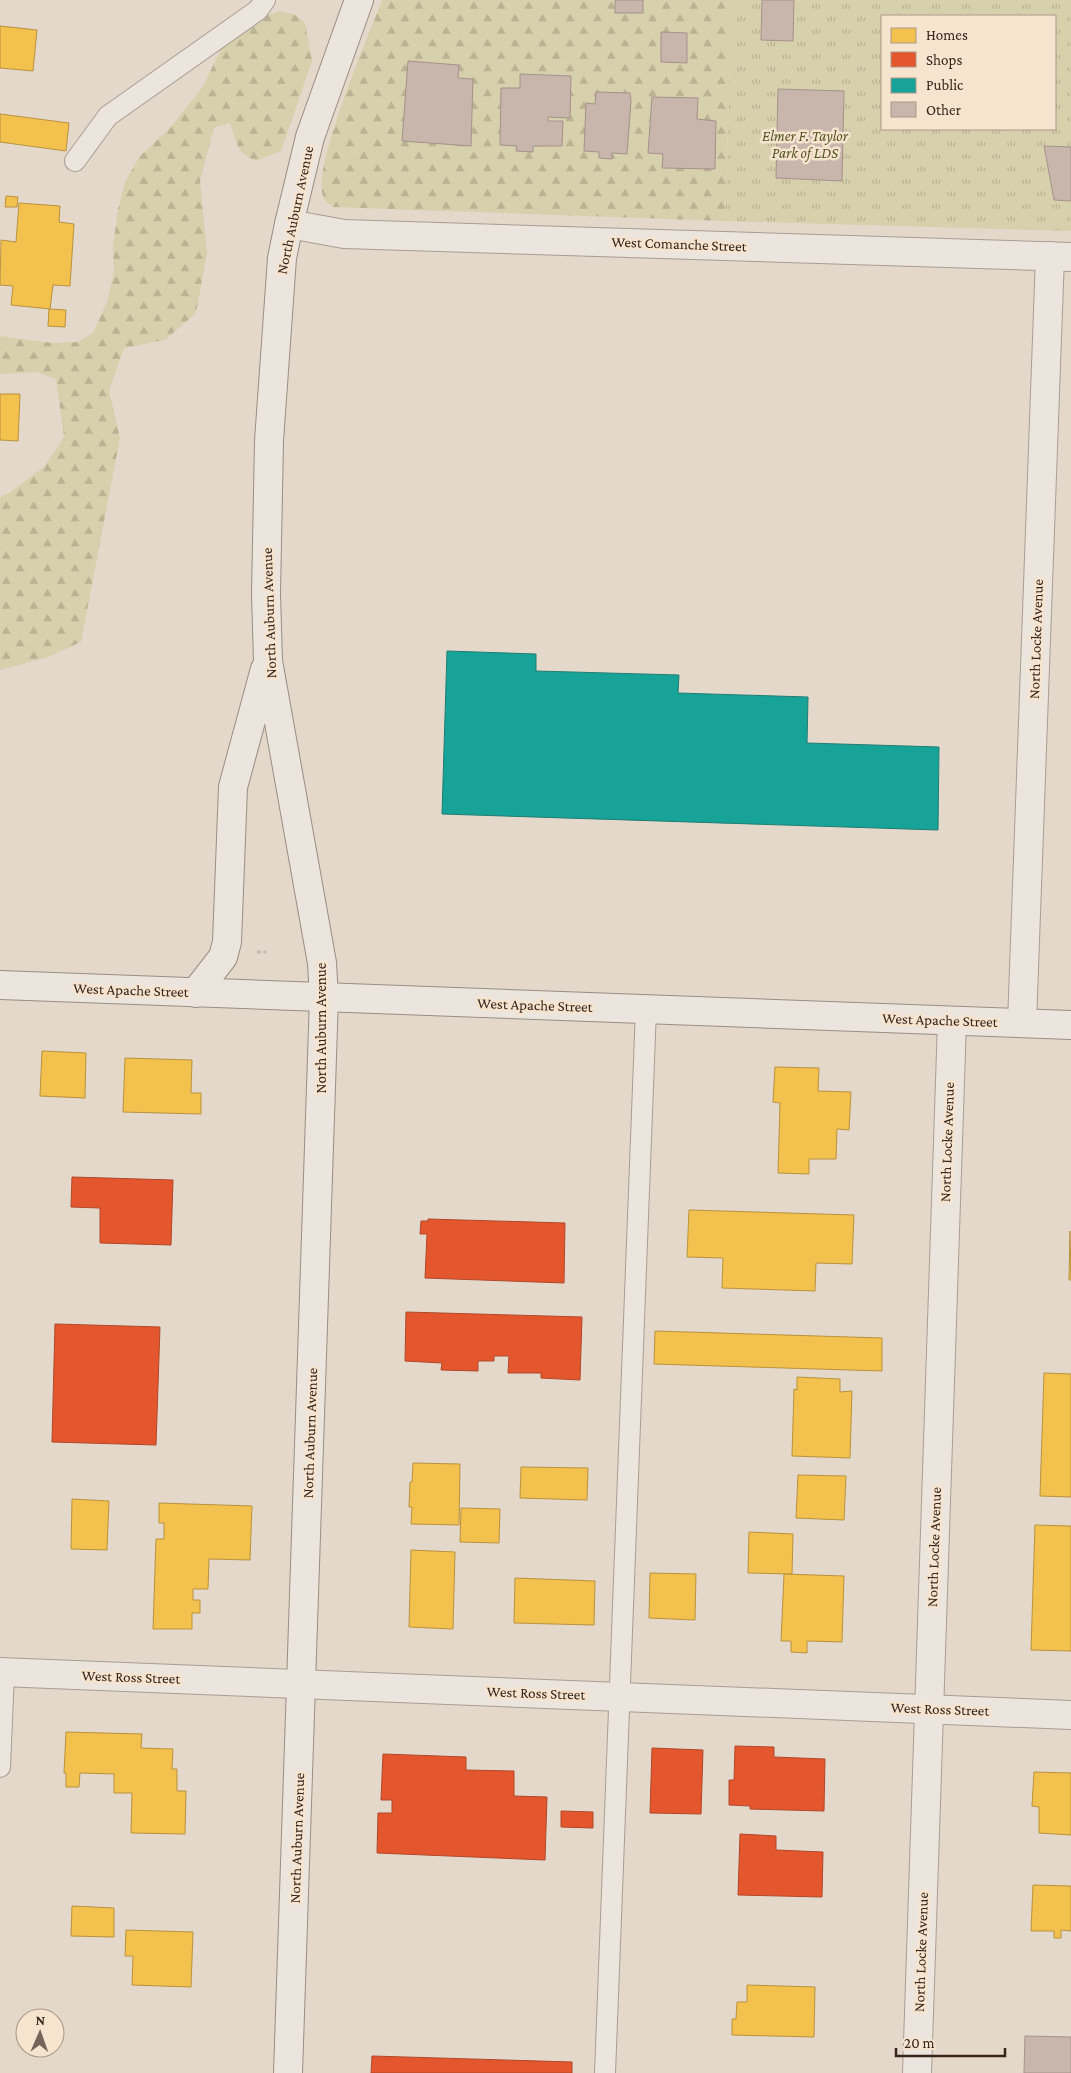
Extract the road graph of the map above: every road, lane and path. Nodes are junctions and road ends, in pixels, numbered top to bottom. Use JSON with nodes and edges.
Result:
{"nodes":[{"id":1,"x":265,"y":0,"type":"edge"},
{"id":2,"x":359,"y":0,"type":"edge"},
{"id":3,"x":75,"y":161,"type":"dead end"},
{"id":4,"x":289,"y":224,"type":"junction"},
{"id":5,"x":1060,"y":256,"type":"edge"},
{"id":6,"x":268,"y":661,"type":"junction"},
{"id":7,"x":0,"y":985,"type":"edge"},
{"id":8,"x":195,"y":992,"type":"junction"},
{"id":9,"x":324,"y":997,"type":"junction"},
{"id":10,"x":646,"y":1010,"type":"junction"},
{"id":11,"x":952,"y":1021,"type":"junction"},
{"id":12,"x":1022,"y":1023,"type":"junction"},
{"id":13,"x":1071,"y":1025,"type":"edge"},
{"id":14,"x":2,"y":1672,"type":"edge"},
{"id":15,"x":303,"y":1684,"type":"junction"},
{"id":16,"x":620,"y":1696,"type":"junction"},
{"id":17,"x":928,"y":1708,"type":"junction"},
{"id":18,"x":1071,"y":1714,"type":"edge"},
{"id":19,"x":0,"y":1767,"type":"edge"},
{"id":20,"x":288,"y":2073,"type":"edge"},
{"id":21,"x":605,"y":2073,"type":"edge"},
{"id":22,"x":917,"y":2073,"type":"edge"}],
"edges":[{"from":1,"to":3,"type":"lane"},
{"from":2,"to":4,"type":"street","name":"North Auburn Avenue"},
{"from":4,"to":5,"type":"street","name":"West Comanche Street"},
{"from":4,"to":6,"type":"street","name":"North Auburn Avenue"},
{"from":5,"to":12,"type":"street","name":"North Locke Avenue"},
{"from":6,"to":8,"type":"street"},
{"from":6,"to":9,"type":"street","name":"North Auburn Avenue"},
{"from":7,"to":8,"type":"street","name":"West Apache Street"},
{"from":8,"to":9,"type":"street","name":"West Apache Street"},
{"from":9,"to":10,"type":"street","name":"West Apache Street"},
{"from":9,"to":15,"type":"street","name":"North Auburn Avenue"},
{"from":10,"to":11,"type":"street","name":"West Apache Street"},
{"from":10,"to":16,"type":"lane"},
{"from":11,"to":12,"type":"street","name":"West Apache Street"},
{"from":11,"to":17,"type":"street","name":"North Locke Avenue"},
{"from":12,"to":13,"type":"street","name":"West Apache Street"},
{"from":14,"to":15,"type":"street","name":"West Ross Street"},
{"from":14,"to":19,"type":"lane"},
{"from":15,"to":16,"type":"street","name":"West Ross Street"},
{"from":15,"to":20,"type":"street","name":"North Auburn Avenue"},
{"from":16,"to":17,"type":"street","name":"West Ross Street"},
{"from":16,"to":21,"type":"lane"},
{"from":17,"to":18,"type":"street","name":"West Ross Street"},
{"from":17,"to":22,"type":"street","name":"North Locke Avenue"}]}
